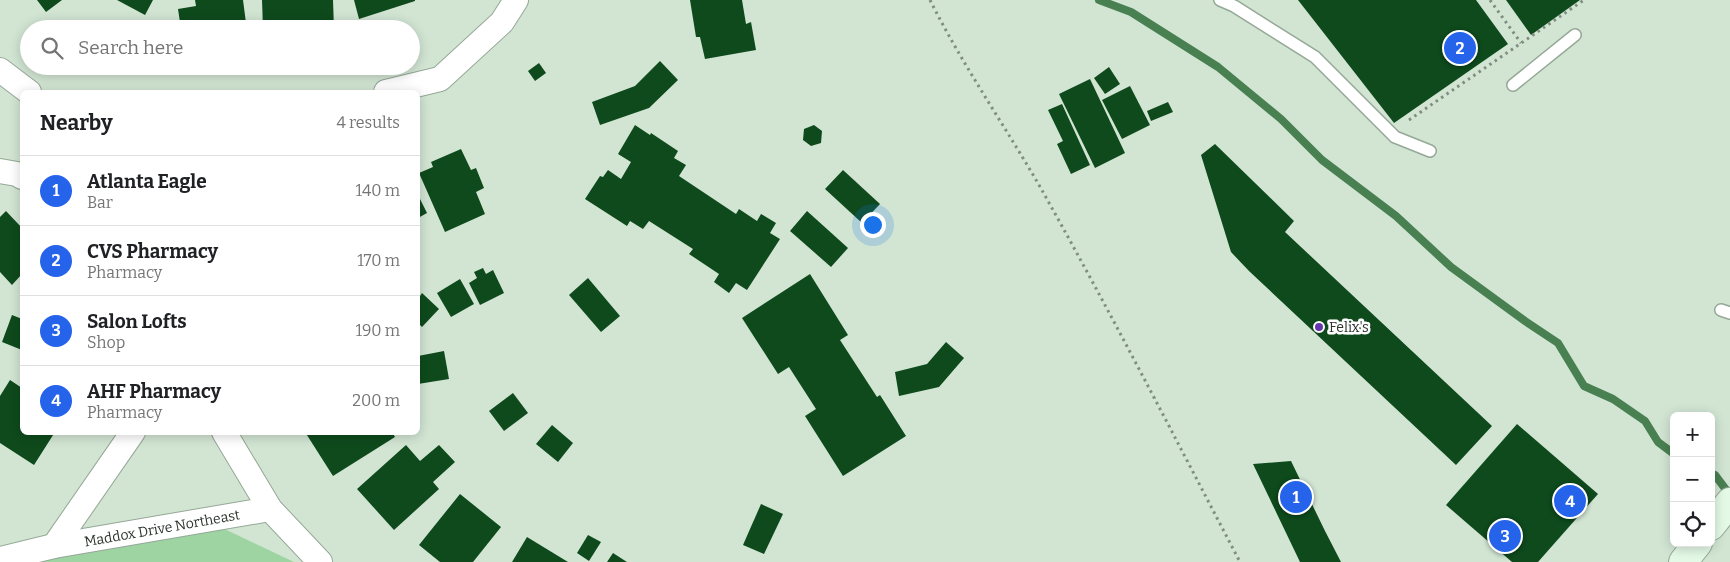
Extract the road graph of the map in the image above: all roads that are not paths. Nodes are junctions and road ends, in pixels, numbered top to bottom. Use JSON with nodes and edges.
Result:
{"nodes":[{"id":1,"x":516,"y":0,"type":"edge"},
{"id":2,"x":1220,"y":0,"type":"edge"},
{"id":3,"x":1575,"y":35,"type":"dead end"},
{"id":4,"x":0,"y":70,"type":"edge"},
{"id":5,"x":1512,"y":85,"type":"dead end"},
{"id":6,"x":26,"y":90,"type":"edge"},
{"id":7,"x":394,"y":90,"type":"edge"},
{"id":8,"x":1430,"y":151,"type":"dead end"},
{"id":9,"x":131,"y":435,"type":"edge"},
{"id":10,"x":226,"y":435,"type":"edge"},
{"id":11,"x":1730,"y":502,"type":"edge"},
{"id":12,"x":270,"y":509,"type":"junction"},
{"id":13,"x":1715,"y":521,"type":"edge"},
{"id":14,"x":54,"y":546,"type":"junction"},
{"id":15,"x":1695,"y":547,"type":"edge"},
{"id":16,"x":0,"y":559,"type":"edge"},
{"id":17,"x":320,"y":562,"type":"edge"},
{"id":18,"x":1683,"y":562,"type":"edge"}],
"edges":[{"from":1,"to":7,"type":"street"},
{"from":2,"to":8,"type":"lane"},
{"from":3,"to":5,"type":"lane"},
{"from":4,"to":6,"type":"street"},
{"from":9,"to":14,"type":"street","name":"Maddox Drive Northeast"},
{"from":10,"to":12,"type":"street"},
{"from":11,"to":13,"type":"main road"},
{"from":12,"to":14,"type":"street","name":"Maddox Drive Northeast"},
{"from":12,"to":17,"type":"street"},
{"from":14,"to":16,"type":"street","name":"Maddox Drive Northeast"},
{"from":15,"to":18,"type":"main road"}]}
